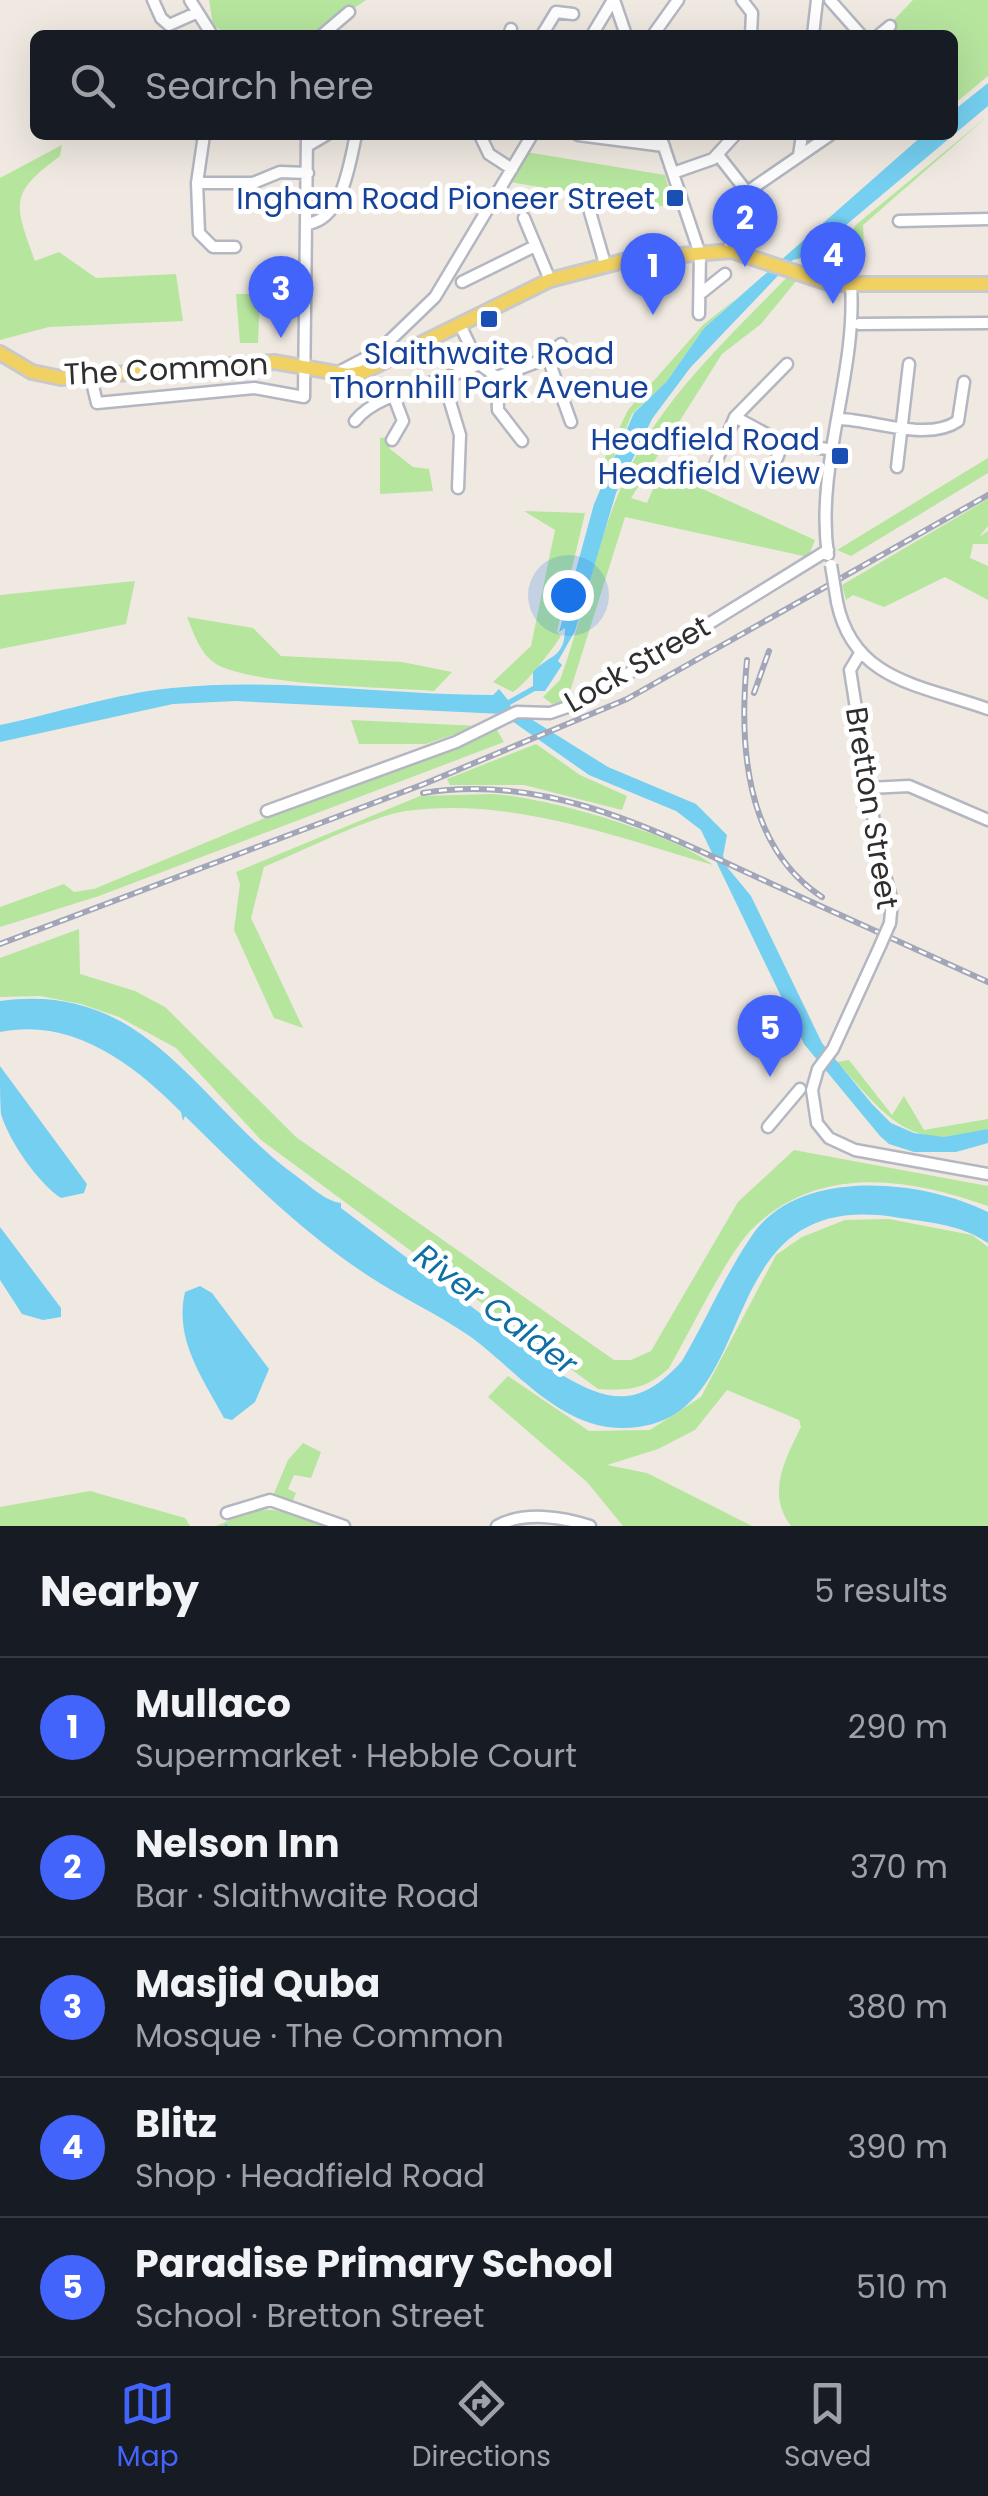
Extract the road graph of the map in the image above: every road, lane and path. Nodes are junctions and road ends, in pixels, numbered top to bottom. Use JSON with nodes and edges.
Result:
{"nodes":[{"id":1,"x":154,"y":0,"type":"edge"},
{"id":2,"x":190,"y":0,"type":"edge"},
{"id":3,"x":613,"y":0,"type":"edge"},
{"id":4,"x":678,"y":0,"type":"edge"},
{"id":5,"x":742,"y":0,"type":"edge"},
{"id":6,"x":817,"y":0,"type":"edge"},
{"id":7,"x":830,"y":0,"type":"edge"},
{"id":8,"x":350,"y":12,"type":"dead end"},
{"id":9,"x":196,"y":13,"type":"junction"},
{"id":10,"x":572,"y":14,"type":"dead end"},
{"id":11,"x":890,"y":26,"type":"dead end"},
{"id":12,"x":208,"y":30,"type":"edge"},
{"id":13,"x":328,"y":30,"type":"edge"},
{"id":14,"x":545,"y":30,"type":"edge"},
{"id":15,"x":595,"y":30,"type":"edge"},
{"id":16,"x":624,"y":30,"type":"edge"},
{"id":17,"x":657,"y":30,"type":"edge"},
{"id":18,"x":751,"y":30,"type":"edge"},
{"id":19,"x":814,"y":30,"type":"edge"},
{"id":20,"x":857,"y":30,"type":"edge"},
{"id":21,"x":885,"y":30,"type":"edge"},
{"id":22,"x":203,"y":140,"type":"edge"},
{"id":23,"x":308,"y":140,"type":"edge"},
{"id":24,"x":354,"y":140,"type":"edge"},
{"id":25,"x":482,"y":140,"type":"edge"},
{"id":26,"x":529,"y":140,"type":"edge"},
{"id":27,"x":662,"y":140,"type":"edge"},
{"id":28,"x":731,"y":140,"type":"edge"},
{"id":29,"x":801,"y":140,"type":"edge"},
{"id":30,"x":823,"y":140,"type":"edge"},
{"id":31,"x":718,"y":155,"type":"junction"},
{"id":32,"x":799,"y":156,"type":"junction"},
{"id":33,"x":512,"y":169,"type":"junction"},
{"id":34,"x":308,"y":173,"type":"junction"},
{"id":35,"x":673,"y":173,"type":"junction"},
{"id":36,"x":197,"y":183,"type":"junction"},
{"id":37,"x":747,"y":192,"type":"junction"},
{"id":38,"x":588,"y":205,"type":"dead end"},
{"id":39,"x":524,"y":218,"type":"dead end"},
{"id":40,"x":988,"y":219,"type":"edge"},
{"id":41,"x":900,"y":221,"type":"dead end"},
{"id":42,"x":308,"y":224,"type":"junction"},
{"id":43,"x":535,"y":246,"type":"junction"},
{"id":44,"x":227,"y":251,"type":"dead end"},
{"id":45,"x":728,"y":252,"type":"junction"},
{"id":46,"x":700,"y":254,"type":"junction"},
{"id":47,"x":605,"y":264,"type":"junction"},
{"id":48,"x":725,"y":274,"type":"dead end"},
{"id":49,"x":550,"y":280,"type":"junction"},
{"id":50,"x":462,"y":282,"type":"dead end"},
{"id":51,"x":988,"y":284,"type":"edge"},
{"id":52,"x":851,"y":285,"type":"junction"},
{"id":53,"x":700,"y":294,"type":"junction"},
{"id":54,"x":700,"y":314,"type":"dead end"},
{"id":55,"x":988,"y":323,"type":"edge"},
{"id":56,"x":859,"y":324,"type":"dead end"},
{"id":57,"x":892,"y":324,"type":"junction"},
{"id":58,"x":461,"y":327,"type":"junction"},
{"id":59,"x":891,"y":337,"type":"dead end"},
{"id":60,"x":561,"y":344,"type":"dead end"},
{"id":61,"x":0,"y":353,"type":"edge"},
{"id":62,"x":548,"y":358,"type":"junction"},
{"id":63,"x":479,"y":364,"type":"junction"},
{"id":64,"x":787,"y":364,"type":"dead end"},
{"id":65,"x":909,"y":364,"type":"dead end"},
{"id":66,"x":305,"y":365,"type":"junction"},
{"id":67,"x":336,"y":374,"type":"junction"},
{"id":68,"x":497,"y":377,"type":"junction"},
{"id":69,"x":92,"y":378,"type":"junction"},
{"id":70,"x":444,"y":382,"type":"junction"},
{"id":71,"x":964,"y":382,"type":"dead end"},
{"id":72,"x":394,"y":398,"type":"junction"},
{"id":73,"x":735,"y":417,"type":"junction"},
{"id":74,"x":840,"y":418,"type":"junction"},
{"id":75,"x":355,"y":421,"type":"dead end"},
{"id":76,"x":571,"y":422,"type":"dead end"},
{"id":77,"x":901,"y":426,"type":"junction"},
{"id":78,"x":392,"y":440,"type":"dead end"},
{"id":79,"x":522,"y":441,"type":"dead end"},
{"id":80,"x":783,"y":443,"type":"junction"},
{"id":81,"x":835,"y":450,"type":"junction"},
{"id":82,"x":897,"y":467,"type":"dead end"},
{"id":83,"x":773,"y":468,"type":"dead end"},
{"id":84,"x":713,"y":469,"type":"dead end"},
{"id":85,"x":458,"y":488,"type":"dead end"},
{"id":86,"x":828,"y":550,"type":"junction"},
{"id":87,"x":859,"y":656,"type":"junction"},
{"id":88,"x":988,"y":709,"type":"edge"},
{"id":89,"x":869,"y":788,"type":"junction"},
{"id":90,"x":267,"y":811,"type":"dead end"},
{"id":91,"x":988,"y":820,"type":"edge"},
{"id":92,"x":800,"y":1089,"type":"dead end"},
{"id":93,"x":768,"y":1127,"type":"dead end"},
{"id":94,"x":988,"y":1174,"type":"edge"},
{"id":95,"x":227,"y":1513,"type":"dead end"},
{"id":96,"x":344,"y":1526,"type":"edge"},
{"id":97,"x":497,"y":1526,"type":"edge"},
{"id":98,"x":590,"y":1526,"type":"edge"}],
"edges":[{"from":1,"to":9,"type":"street"},
{"from":2,"to":9,"type":"street"},
{"from":3,"to":15,"type":"street"},
{"from":3,"to":16,"type":"street"},
{"from":4,"to":17,"type":"street"},
{"from":5,"to":18,"type":"street"},
{"from":6,"to":19,"type":"street"},
{"from":7,"to":20,"type":"street"},
{"from":8,"to":13,"type":"street"},
{"from":9,"to":12,"type":"street"},
{"from":10,"to":14,"type":"street"},
{"from":11,"to":21,"type":"street"},
{"from":22,"to":36,"type":"street"},
{"from":23,"to":34,"type":"street"},
{"from":24,"to":42,"type":"street"},
{"from":25,"to":33,"type":"street"},
{"from":26,"to":33,"type":"street"},
{"from":27,"to":35,"type":"street"},
{"from":28,"to":31,"type":"street"},
{"from":29,"to":32,"type":"street"},
{"from":30,"to":32,"type":"street"},
{"from":31,"to":35,"type":"street"},
{"from":31,"to":37,"type":"street"},
{"from":32,"to":37,"type":"street"},
{"from":33,"to":67,"type":"street"},
{"from":34,"to":36,"type":"street"},
{"from":34,"to":42,"type":"street"},
{"from":35,"to":46,"type":"street"},
{"from":36,"to":44,"type":"street"},
{"from":37,"to":45,"type":"street"},
{"from":38,"to":47,"type":"street"},
{"from":39,"to":43,"type":"street"},
{"from":40,"to":41,"type":"street"},
{"from":42,"to":66,"type":"street"},
{"from":43,"to":49,"type":"street"},
{"from":43,"to":50,"type":"street"},
{"from":45,"to":46,"type":"main road"},
{"from":45,"to":52,"type":"main road"},
{"from":46,"to":47,"type":"main road"},
{"from":46,"to":53,"type":"street"},
{"from":47,"to":49,"type":"main road"},
{"from":48,"to":53,"type":"street"},
{"from":49,"to":58,"type":"main road"},
{"from":51,"to":52,"type":"main road"},
{"from":52,"to":74,"type":"street"},
{"from":53,"to":54,"type":"street"},
{"from":55,"to":57,"type":"street"},
{"from":56,"to":57,"type":"street"},
{"from":57,"to":59,"type":"street"},
{"from":58,"to":63,"type":"street"},
{"from":58,"to":67,"type":"main road"},
{"from":60,"to":62,"type":"street"},
{"from":61,"to":69,"type":"main road","name":"The Common"},
{"from":62,"to":68,"type":"street"},
{"from":62,"to":76,"type":"street"},
{"from":63,"to":68,"type":"street"},
{"from":63,"to":70,"type":"street"},
{"from":64,"to":73,"type":"street"},
{"from":65,"to":77,"type":"street"},
{"from":66,"to":67,"type":"main road","name":"The Common"},
{"from":66,"to":69,"type":"main road","name":"The Common"},
{"from":66,"to":69,"type":"street"},
{"from":68,"to":79,"type":"street"},
{"from":70,"to":72,"type":"street"},
{"from":70,"to":85,"type":"street"},
{"from":71,"to":77,"type":"street"},
{"from":72,"to":75,"type":"street"},
{"from":72,"to":78,"type":"street"},
{"from":73,"to":80,"type":"street"},
{"from":73,"to":84,"type":"street"},
{"from":74,"to":77,"type":"street"},
{"from":74,"to":81,"type":"street"},
{"from":77,"to":82,"type":"street"},
{"from":80,"to":81,"type":"street"},
{"from":80,"to":83,"type":"street"},
{"from":81,"to":86,"type":"street"},
{"from":86,"to":87,"type":"street","bridge":true},
{"from":86,"to":90,"type":"street","name":"Lock Street"},
{"from":87,"to":88,"type":"street"},
{"from":87,"to":89,"type":"street","name":"Bretton Street"},
{"from":89,"to":91,"type":"street"},
{"from":89,"to":94,"type":"street","name":"Bretton Street","bridge":true},
{"from":92,"to":93,"type":"street"},
{"from":95,"to":96,"type":"street"},
{"from":97,"to":98,"type":"street"}]}
